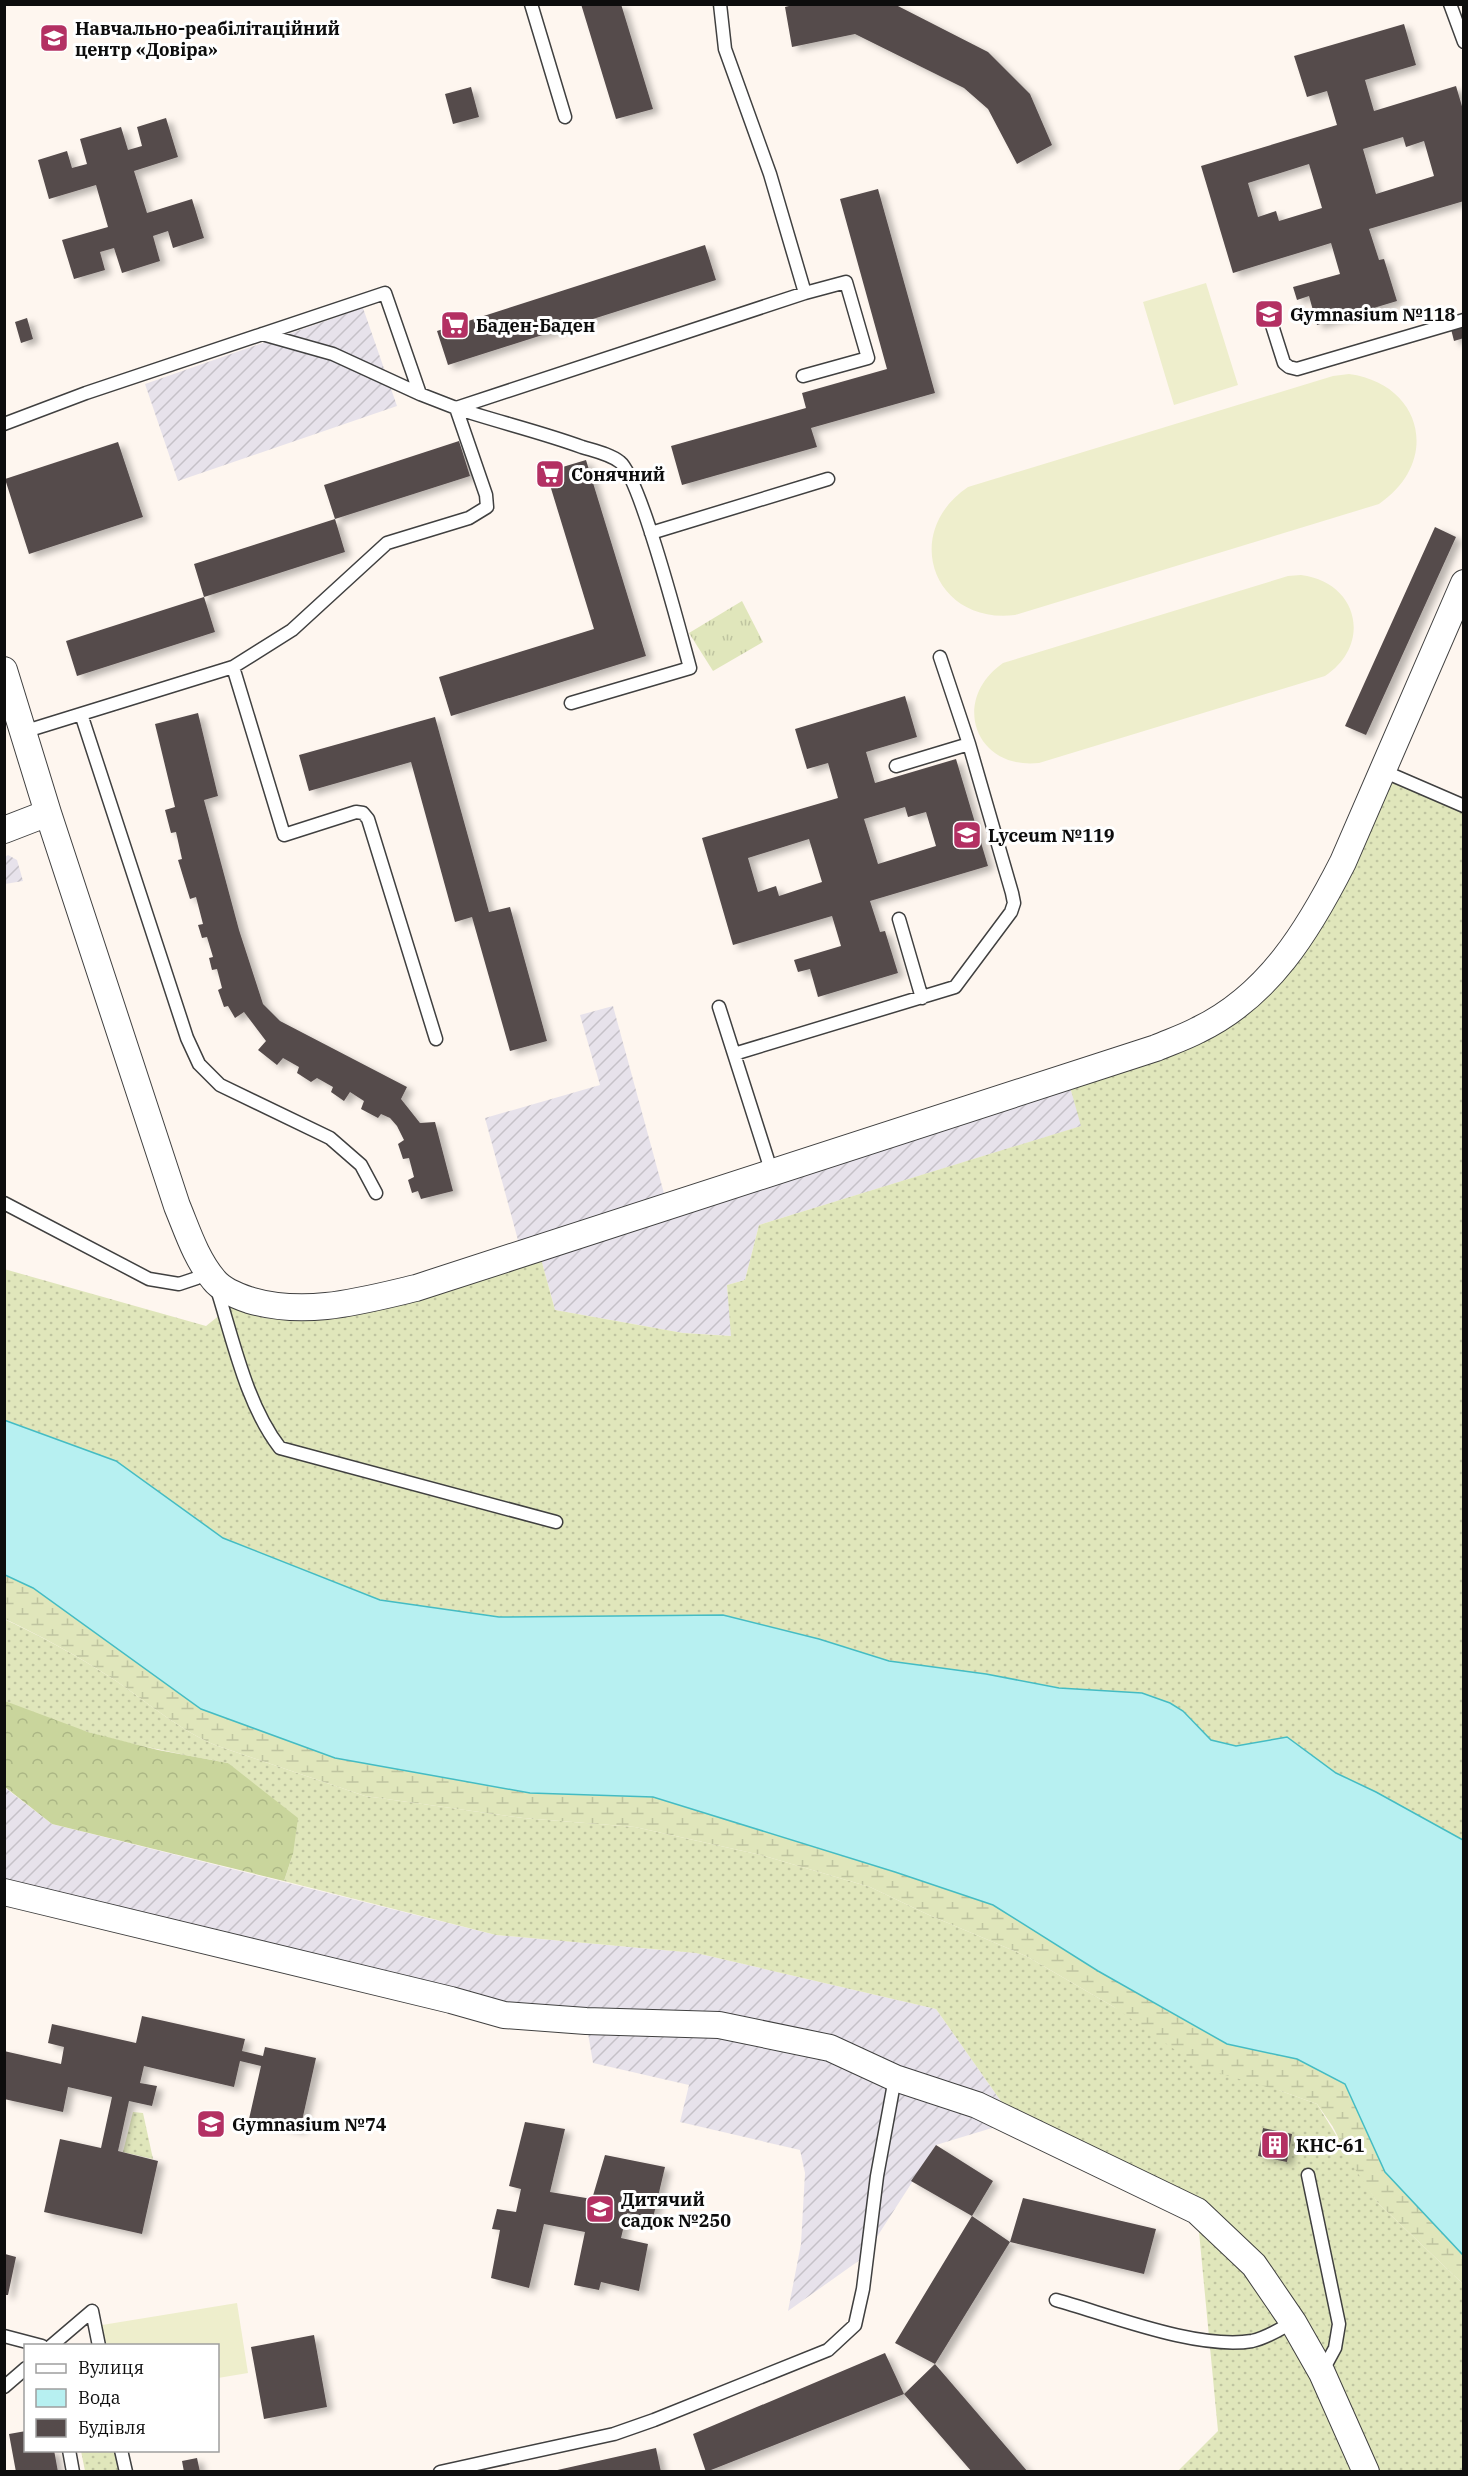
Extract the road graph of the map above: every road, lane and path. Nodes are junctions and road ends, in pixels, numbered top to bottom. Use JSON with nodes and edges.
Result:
{"nodes":[{"id":1,"x":531,"y":4,"type":"edge"},
{"id":2,"x":720,"y":4,"type":"edge"},
{"id":3,"x":1450,"y":4,"type":"edge"},
{"id":4,"x":1464,"y":42,"type":"edge"},
{"id":5,"x":565,"y":117,"type":"dead end"},
{"id":6,"x":806,"y":293,"type":"junction"},
{"id":7,"x":1270,"y":319,"type":"dead end"},
{"id":8,"x":1464,"y":320,"type":"edge"},
{"id":9,"x":262,"y":334,"type":"junction"},
{"id":10,"x":803,"y":376,"type":"dead end"},
{"id":11,"x":420,"y":393,"type":"junction"},
{"id":12,"x":456,"y":408,"type":"junction"},
{"id":13,"x":4,"y":424,"type":"edge"},
{"id":14,"x":828,"y":479,"type":"dead end"},
{"id":15,"x":651,"y":532,"type":"junction"},
{"id":16,"x":1464,"y":583,"type":"edge"},
{"id":17,"x":940,"y":657,"type":"dead end"},
{"id":18,"x":233,"y":667,"type":"junction"},
{"id":19,"x":4,"y":670,"type":"edge"},
{"id":20,"x":571,"y":703,"type":"dead end"},
{"id":21,"x":81,"y":714,"type":"junction"},
{"id":22,"x":23,"y":732,"type":"junction"},
{"id":23,"x":969,"y":744,"type":"junction"},
{"id":24,"x":896,"y":766,"type":"dead end"},
{"id":25,"x":1383,"y":771,"type":"junction"},
{"id":26,"x":1464,"y":806,"type":"edge"},
{"id":27,"x":48,"y":813,"type":"junction"},
{"id":28,"x":4,"y":830,"type":"edge"},
{"id":29,"x":899,"y":919,"type":"dead end"},
{"id":30,"x":922,"y":998,"type":"junction"},
{"id":31,"x":719,"y":1007,"type":"dead end"},
{"id":32,"x":436,"y":1039,"type":"dead end"},
{"id":33,"x":734,"y":1054,"type":"junction"},
{"id":34,"x":772,"y":1173,"type":"junction"},
{"id":35,"x":376,"y":1193,"type":"dead end"},
{"id":36,"x":4,"y":1203,"type":"edge"},
{"id":37,"x":210,"y":1274,"type":"junction"},
{"id":38,"x":556,"y":1522,"type":"dead end"},
{"id":39,"x":4,"y":1892,"type":"edge"},
{"id":40,"x":895,"y":2079,"type":"junction"},
{"id":41,"x":1308,"y":2175,"type":"dead end"},
{"id":42,"x":1056,"y":2300,"type":"dead end"},
{"id":43,"x":1293,"y":2322,"type":"junction"},
{"id":44,"x":4,"y":2336,"type":"edge"},
{"id":45,"x":34,"y":2344,"type":"edge"},
{"id":46,"x":53,"y":2344,"type":"edge"},
{"id":47,"x":99,"y":2344,"type":"edge"},
{"id":48,"x":24,"y":2370,"type":"edge"},
{"id":49,"x":1322,"y":2373,"type":"junction"},
{"id":50,"x":4,"y":2387,"type":"edge"},
{"id":51,"x":69,"y":2452,"type":"edge"},
{"id":52,"x":121,"y":2452,"type":"edge"},
{"id":53,"x":73,"y":2472,"type":"edge"},
{"id":54,"x":126,"y":2472,"type":"edge"},
{"id":55,"x":440,"y":2472,"type":"edge"},
{"id":56,"x":1366,"y":2472,"type":"edge"}],
"edges":[{"from":1,"to":5,"type":"lane"},
{"from":2,"to":6,"type":"lane"},
{"from":3,"to":4,"type":"lane"},
{"from":6,"to":10,"type":"lane"},
{"from":6,"to":12,"type":"lane"},
{"from":7,"to":8,"type":"lane"},
{"from":9,"to":11,"type":"lane"},
{"from":9,"to":11,"type":"lane"},
{"from":9,"to":13,"type":"lane"},
{"from":11,"to":12,"type":"lane"},
{"from":12,"to":15,"type":"lane"},
{"from":12,"to":18,"type":"lane"},
{"from":14,"to":15,"type":"lane"},
{"from":15,"to":20,"type":"lane"},
{"from":16,"to":25,"type":"street"},
{"from":17,"to":23,"type":"lane"},
{"from":18,"to":21,"type":"lane"},
{"from":18,"to":32,"type":"lane"},
{"from":19,"to":22,"type":"street"},
{"from":21,"to":22,"type":"lane"},
{"from":21,"to":35,"type":"lane"},
{"from":22,"to":27,"type":"street"},
{"from":23,"to":24,"type":"lane"},
{"from":23,"to":30,"type":"lane"},
{"from":25,"to":26,"type":"lane"},
{"from":25,"to":34,"type":"street"},
{"from":27,"to":28,"type":"street"},
{"from":27,"to":37,"type":"street"},
{"from":29,"to":30,"type":"lane"},
{"from":30,"to":33,"type":"lane"},
{"from":31,"to":33,"type":"lane"},
{"from":33,"to":34,"type":"lane"},
{"from":34,"to":37,"type":"street"},
{"from":36,"to":37,"type":"lane"},
{"from":37,"to":38,"type":"lane"},
{"from":39,"to":40,"type":"street"},
{"from":40,"to":43,"type":"street"},
{"from":40,"to":55,"type":"lane"},
{"from":41,"to":49,"type":"lane"},
{"from":42,"to":43,"type":"lane"},
{"from":43,"to":49,"type":"street"},
{"from":44,"to":45,"type":"lane"},
{"from":46,"to":47,"type":"lane"},
{"from":48,"to":50,"type":"lane"},
{"from":49,"to":56,"type":"street"},
{"from":51,"to":53,"type":"lane"},
{"from":52,"to":54,"type":"lane"}]}
